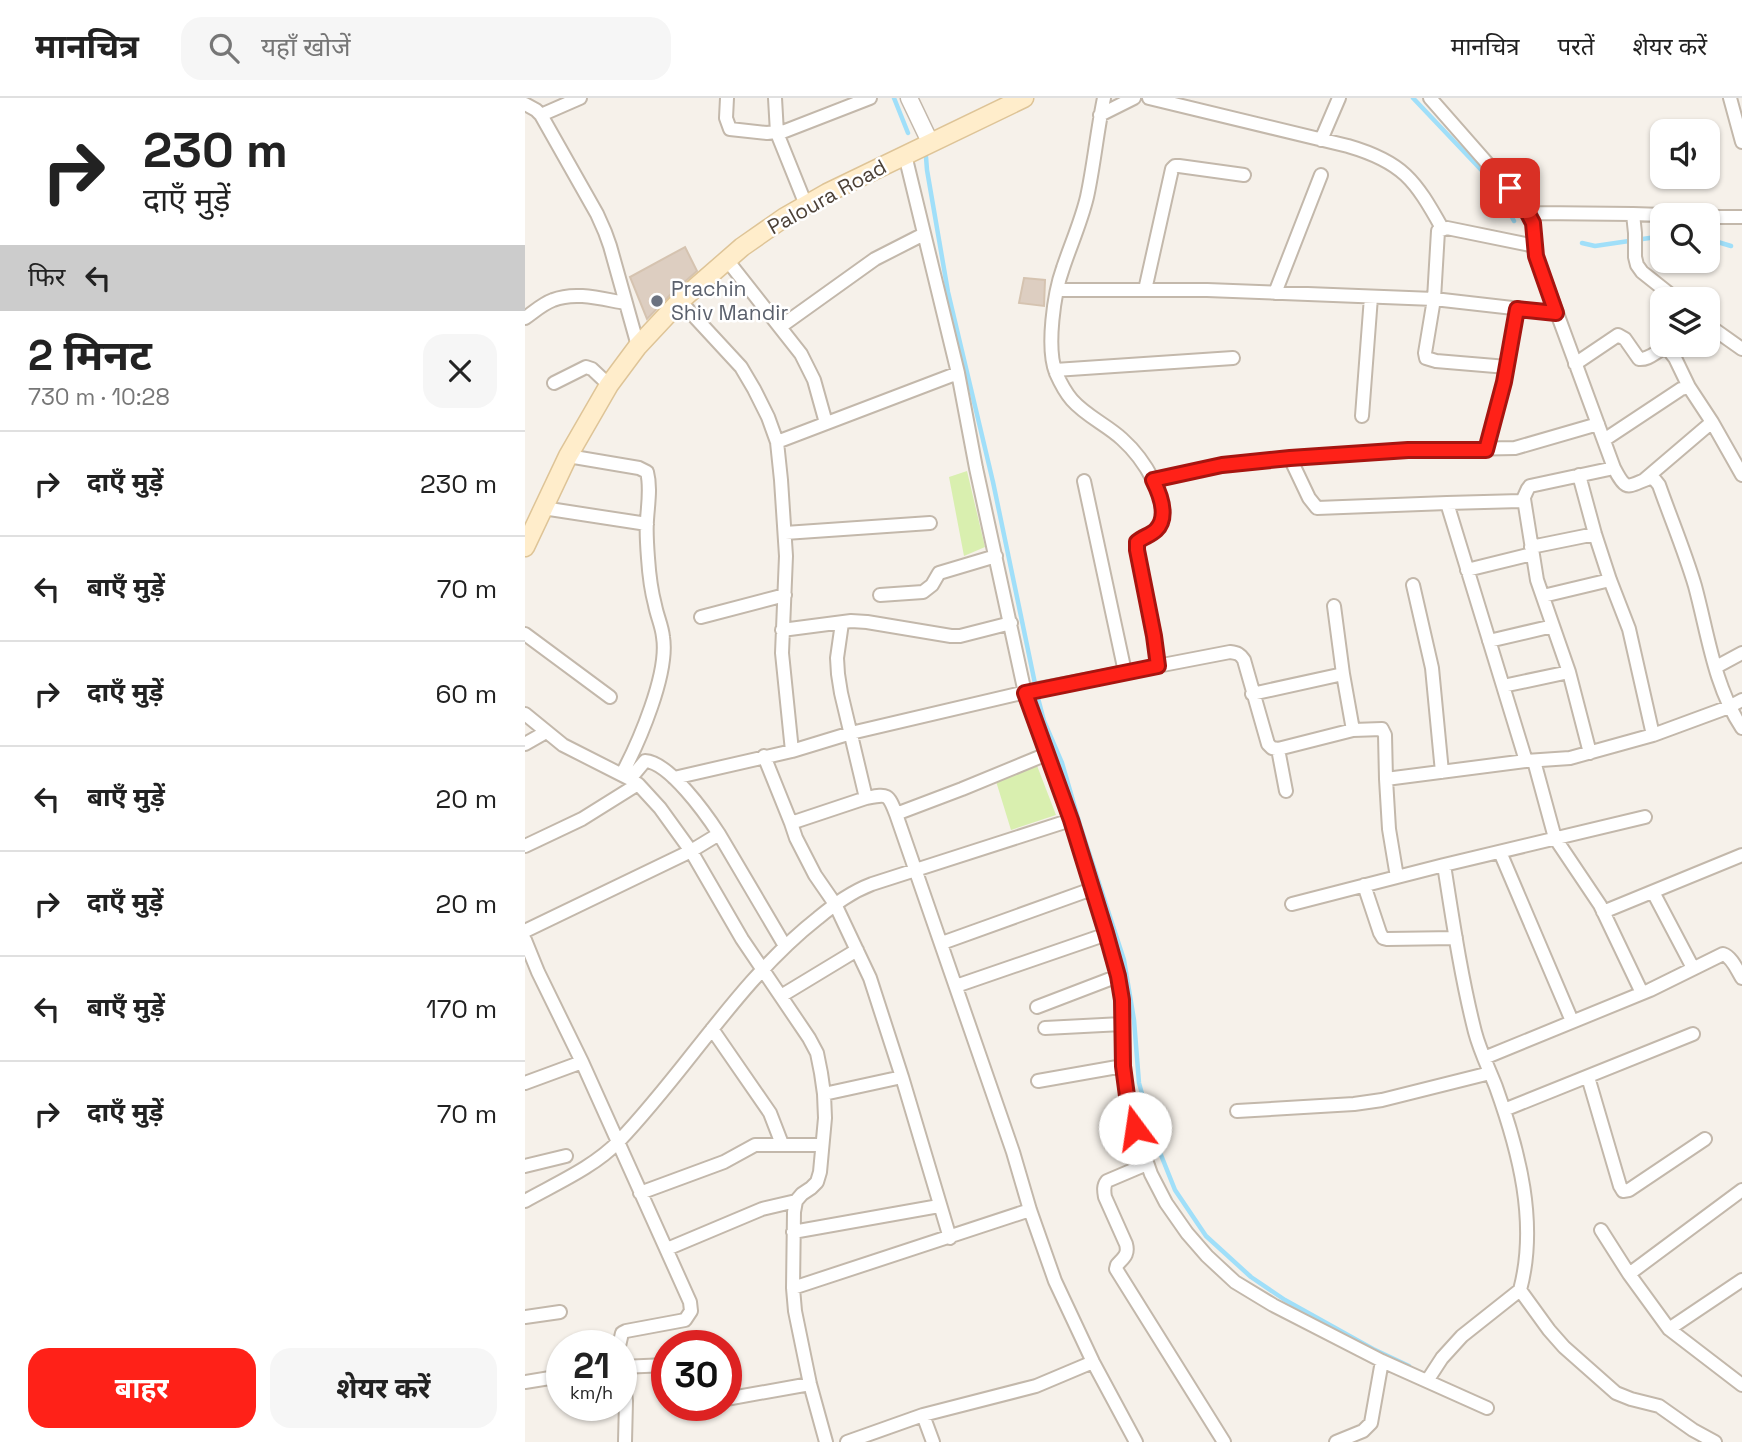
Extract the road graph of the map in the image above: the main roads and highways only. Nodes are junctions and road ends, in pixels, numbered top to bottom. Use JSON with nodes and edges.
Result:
{"nodes":[{"id":1,"x":1024,"y":98,"type":"edge"},
{"id":2,"x":525,"y":547,"type":"edge"}],
"edges":[{"from":1,"to":2,"type":"main road","name":"Paloura Road"}]}
